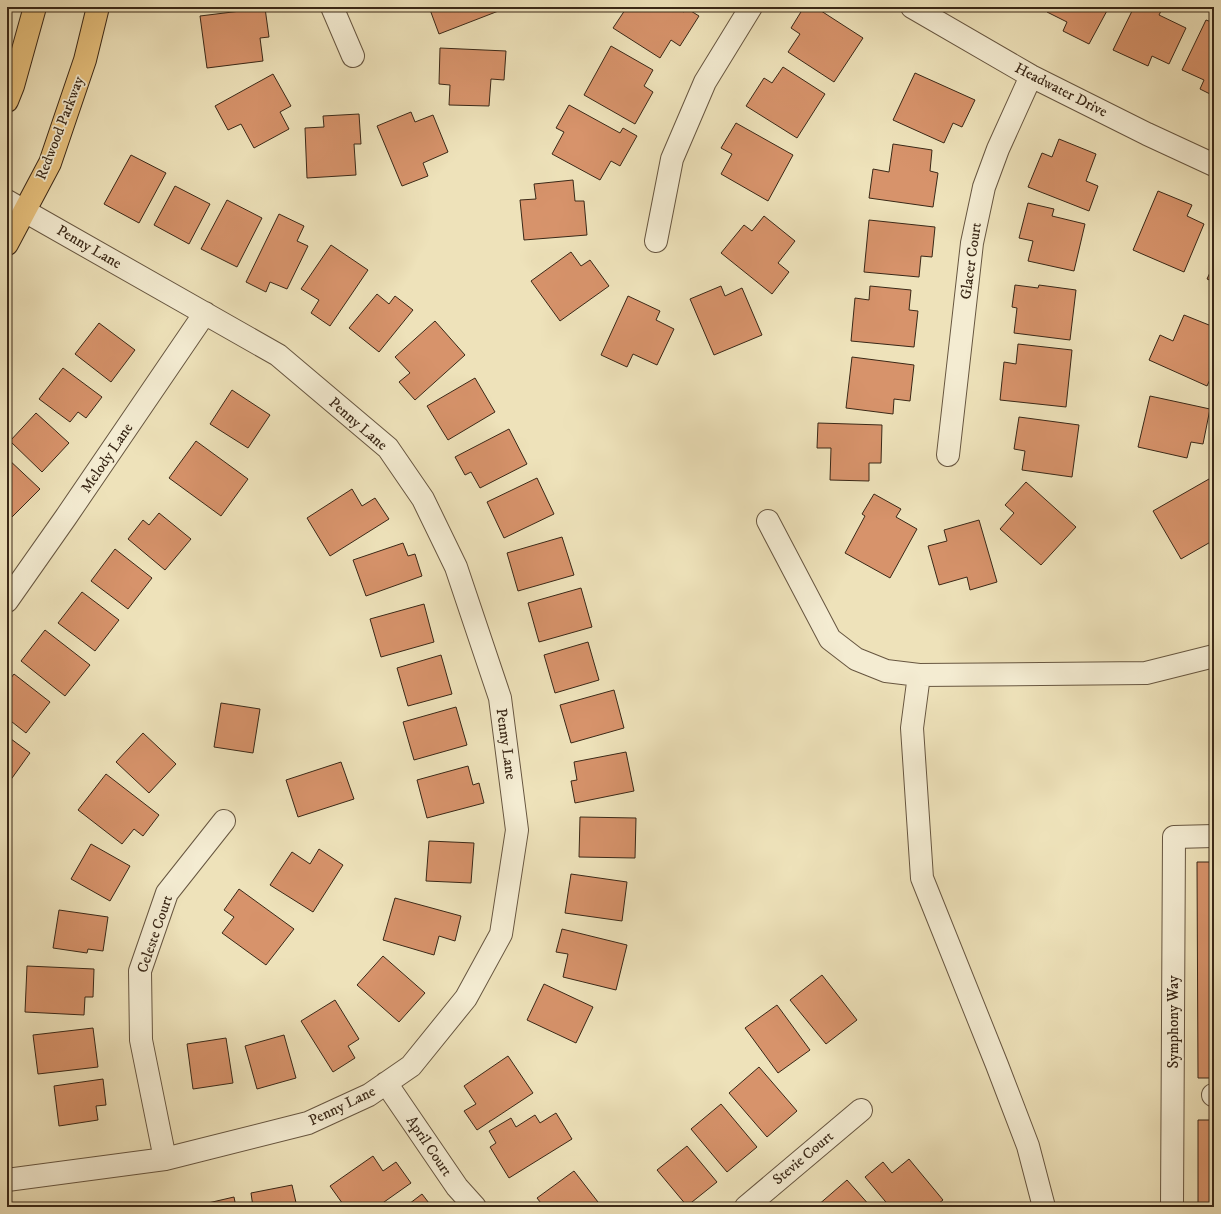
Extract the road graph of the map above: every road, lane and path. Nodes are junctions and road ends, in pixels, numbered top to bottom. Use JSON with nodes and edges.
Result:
{"nodes":[{"id":1,"x":35,"y":7,"type":"edge"},
{"id":2,"x":98,"y":7,"type":"edge"},
{"id":3,"x":332,"y":7,"type":"edge"},
{"id":4,"x":752,"y":7,"type":"edge"},
{"id":5,"x":912,"y":7,"type":"edge"},
{"id":6,"x":353,"y":56,"type":"dead end"},
{"id":7,"x":1031,"y":76,"type":"junction"},
{"id":8,"x":7,"y":101,"type":"edge"},
{"id":9,"x":1214,"y":165,"type":"edge"},
{"id":10,"x":16,"y":206,"type":"edge"},
{"id":11,"x":656,"y":241,"type":"dead end"},
{"id":12,"x":7,"y":244,"type":"edge"},
{"id":13,"x":205,"y":313,"type":"junction"},
{"id":14,"x":948,"y":455,"type":"dead end"},
{"id":15,"x":768,"y":521,"type":"dead end"},
{"id":16,"x":7,"y":601,"type":"edge"},
{"id":17,"x":1214,"y":656,"type":"edge"},
{"id":18,"x":919,"y":675,"type":"junction"},
{"id":19,"x":224,"y":821,"type":"dead end"},
{"id":20,"x":1214,"y":836,"type":"edge"},
{"id":21,"x":386,"y":1083,"type":"junction"},
{"id":22,"x":860,"y":1110,"type":"dead end"},
{"id":23,"x":165,"y":1159,"type":"junction"},
{"id":24,"x":7,"y":1180,"type":"edge"},
{"id":25,"x":475,"y":1207,"type":"edge"},
{"id":26,"x":746,"y":1207,"type":"edge"},
{"id":27,"x":1044,"y":1207,"type":"edge"},
{"id":28,"x":1172,"y":1207,"type":"edge"}],
"edges":[{"from":1,"to":8,"type":"main road"},
{"from":2,"to":10,"type":"main road","name":"Redwood Parkway"},
{"from":3,"to":6,"type":"street"},
{"from":4,"to":11,"type":"street"},
{"from":5,"to":7,"type":"street","name":"Headwater Drive"},
{"from":7,"to":9,"type":"street","name":"Headwater Drive"},
{"from":7,"to":14,"type":"street","name":"Glacer Court"},
{"from":10,"to":12,"type":"main road","name":"Redwood Parkway"},
{"from":10,"to":13,"type":"street","name":"Penny Lane"},
{"from":13,"to":16,"type":"street","name":"Melody Lane"},
{"from":13,"to":21,"type":"street","name":"Penny Lane"},
{"from":15,"to":18,"type":"street"},
{"from":17,"to":18,"type":"street"},
{"from":18,"to":27,"type":"street"},
{"from":19,"to":23,"type":"street","name":"Celeste Court"},
{"from":20,"to":28,"type":"street","name":"Symphony Way"},
{"from":21,"to":23,"type":"street","name":"Penny Lane"},
{"from":21,"to":25,"type":"street","name":"April Court"},
{"from":22,"to":26,"type":"street","name":"Stevie Court"},
{"from":23,"to":24,"type":"street","name":"Penny Lane"}]}
